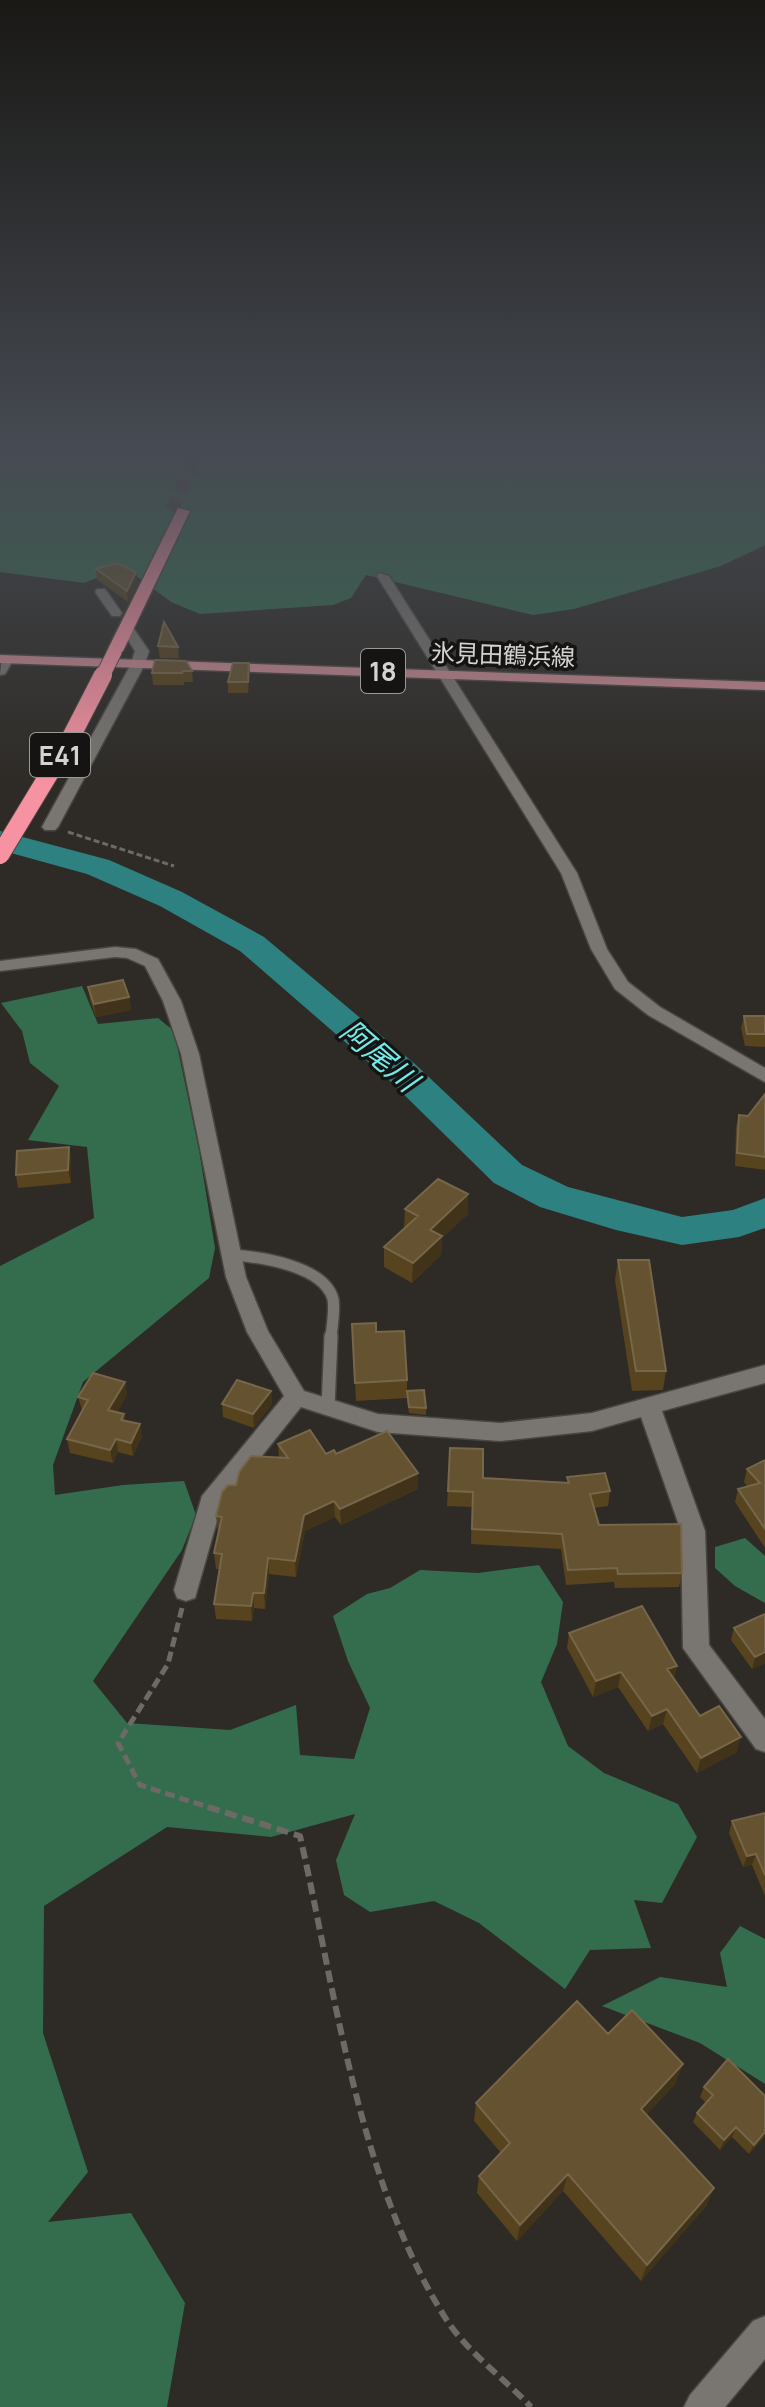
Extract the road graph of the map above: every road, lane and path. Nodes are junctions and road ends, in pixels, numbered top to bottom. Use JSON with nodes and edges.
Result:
{"nodes":[{"id":1,"x":153,"y":560,"type":"edge"},
{"id":2,"x":383,"y":576,"type":"dead end"},
{"id":3,"x":101,"y":592,"type":"dead end"},
{"id":4,"x":116,"y":613,"type":"dead end"},
{"id":5,"x":129,"y":632,"type":"dead end"},
{"id":6,"x":110,"y":651,"type":"junction"},
{"id":7,"x":2,"y":663,"type":"edge"},
{"id":8,"x":137,"y":666,"type":"junction"},
{"id":9,"x":445,"y":674,"type":"junction"},
{"id":10,"x":765,"y":686,"type":"edge"},
{"id":11,"x":50,"y":827,"type":"joint"},
{"id":12,"x":0,"y":836,"type":"edge"},
{"id":13,"x":0,"y":855,"type":"edge"},
{"id":14,"x":174,"y":866,"type":"dead end"},
{"id":15,"x":0,"y":966,"type":"edge"},
{"id":16,"x":765,"y":1076,"type":"edge"},
{"id":17,"x":232,"y":1255,"type":"junction"},
{"id":18,"x":765,"y":1374,"type":"edge"},
{"id":19,"x":296,"y":1397,"type":"junction"},
{"id":20,"x":649,"y":1407,"type":"junction"},
{"id":21,"x":328,"y":1408,"type":"junction"},
{"id":22,"x":186,"y":1590,"type":"joint"},
{"id":23,"x":765,"y":1740,"type":"edge"},
{"id":24,"x":765,"y":2333,"type":"edge"},
{"id":25,"x":531,"y":2407,"type":"edge"},
{"id":26,"x":702,"y":2407,"type":"edge"}],
"edges":[{"from":1,"to":6,"type":"highway","number":"E41"},
{"from":2,"to":9,"type":"street"},
{"from":3,"to":4,"type":"street"},
{"from":5,"to":8,"type":"street"},
{"from":6,"to":12,"type":"highway","number":"E41"},
{"from":6,"to":13,"type":"highway","number":"E41","bridge":true},
{"from":7,"to":8,"type":"main road","name":"氷見田鶴浜線","number":"18"},
{"from":8,"to":9,"type":"main road","name":"氷見田鶴浜線","number":"18"},
{"from":8,"to":11,"type":"street"},
{"from":9,"to":10,"type":"main road","name":"氷見田鶴浜線","number":"18"},
{"from":9,"to":16,"type":"street"},
{"from":11,"to":14,"type":"path"},
{"from":15,"to":17,"type":"street"},
{"from":17,"to":19,"type":"street"},
{"from":17,"to":21,"type":"lane"},
{"from":18,"to":20,"type":"street"},
{"from":19,"to":21,"type":"street"},
{"from":19,"to":22,"type":"street"},
{"from":20,"to":21,"type":"street"},
{"from":20,"to":23,"type":"street"},
{"from":22,"to":25,"type":"path"},
{"from":24,"to":26,"type":"street"}]}
